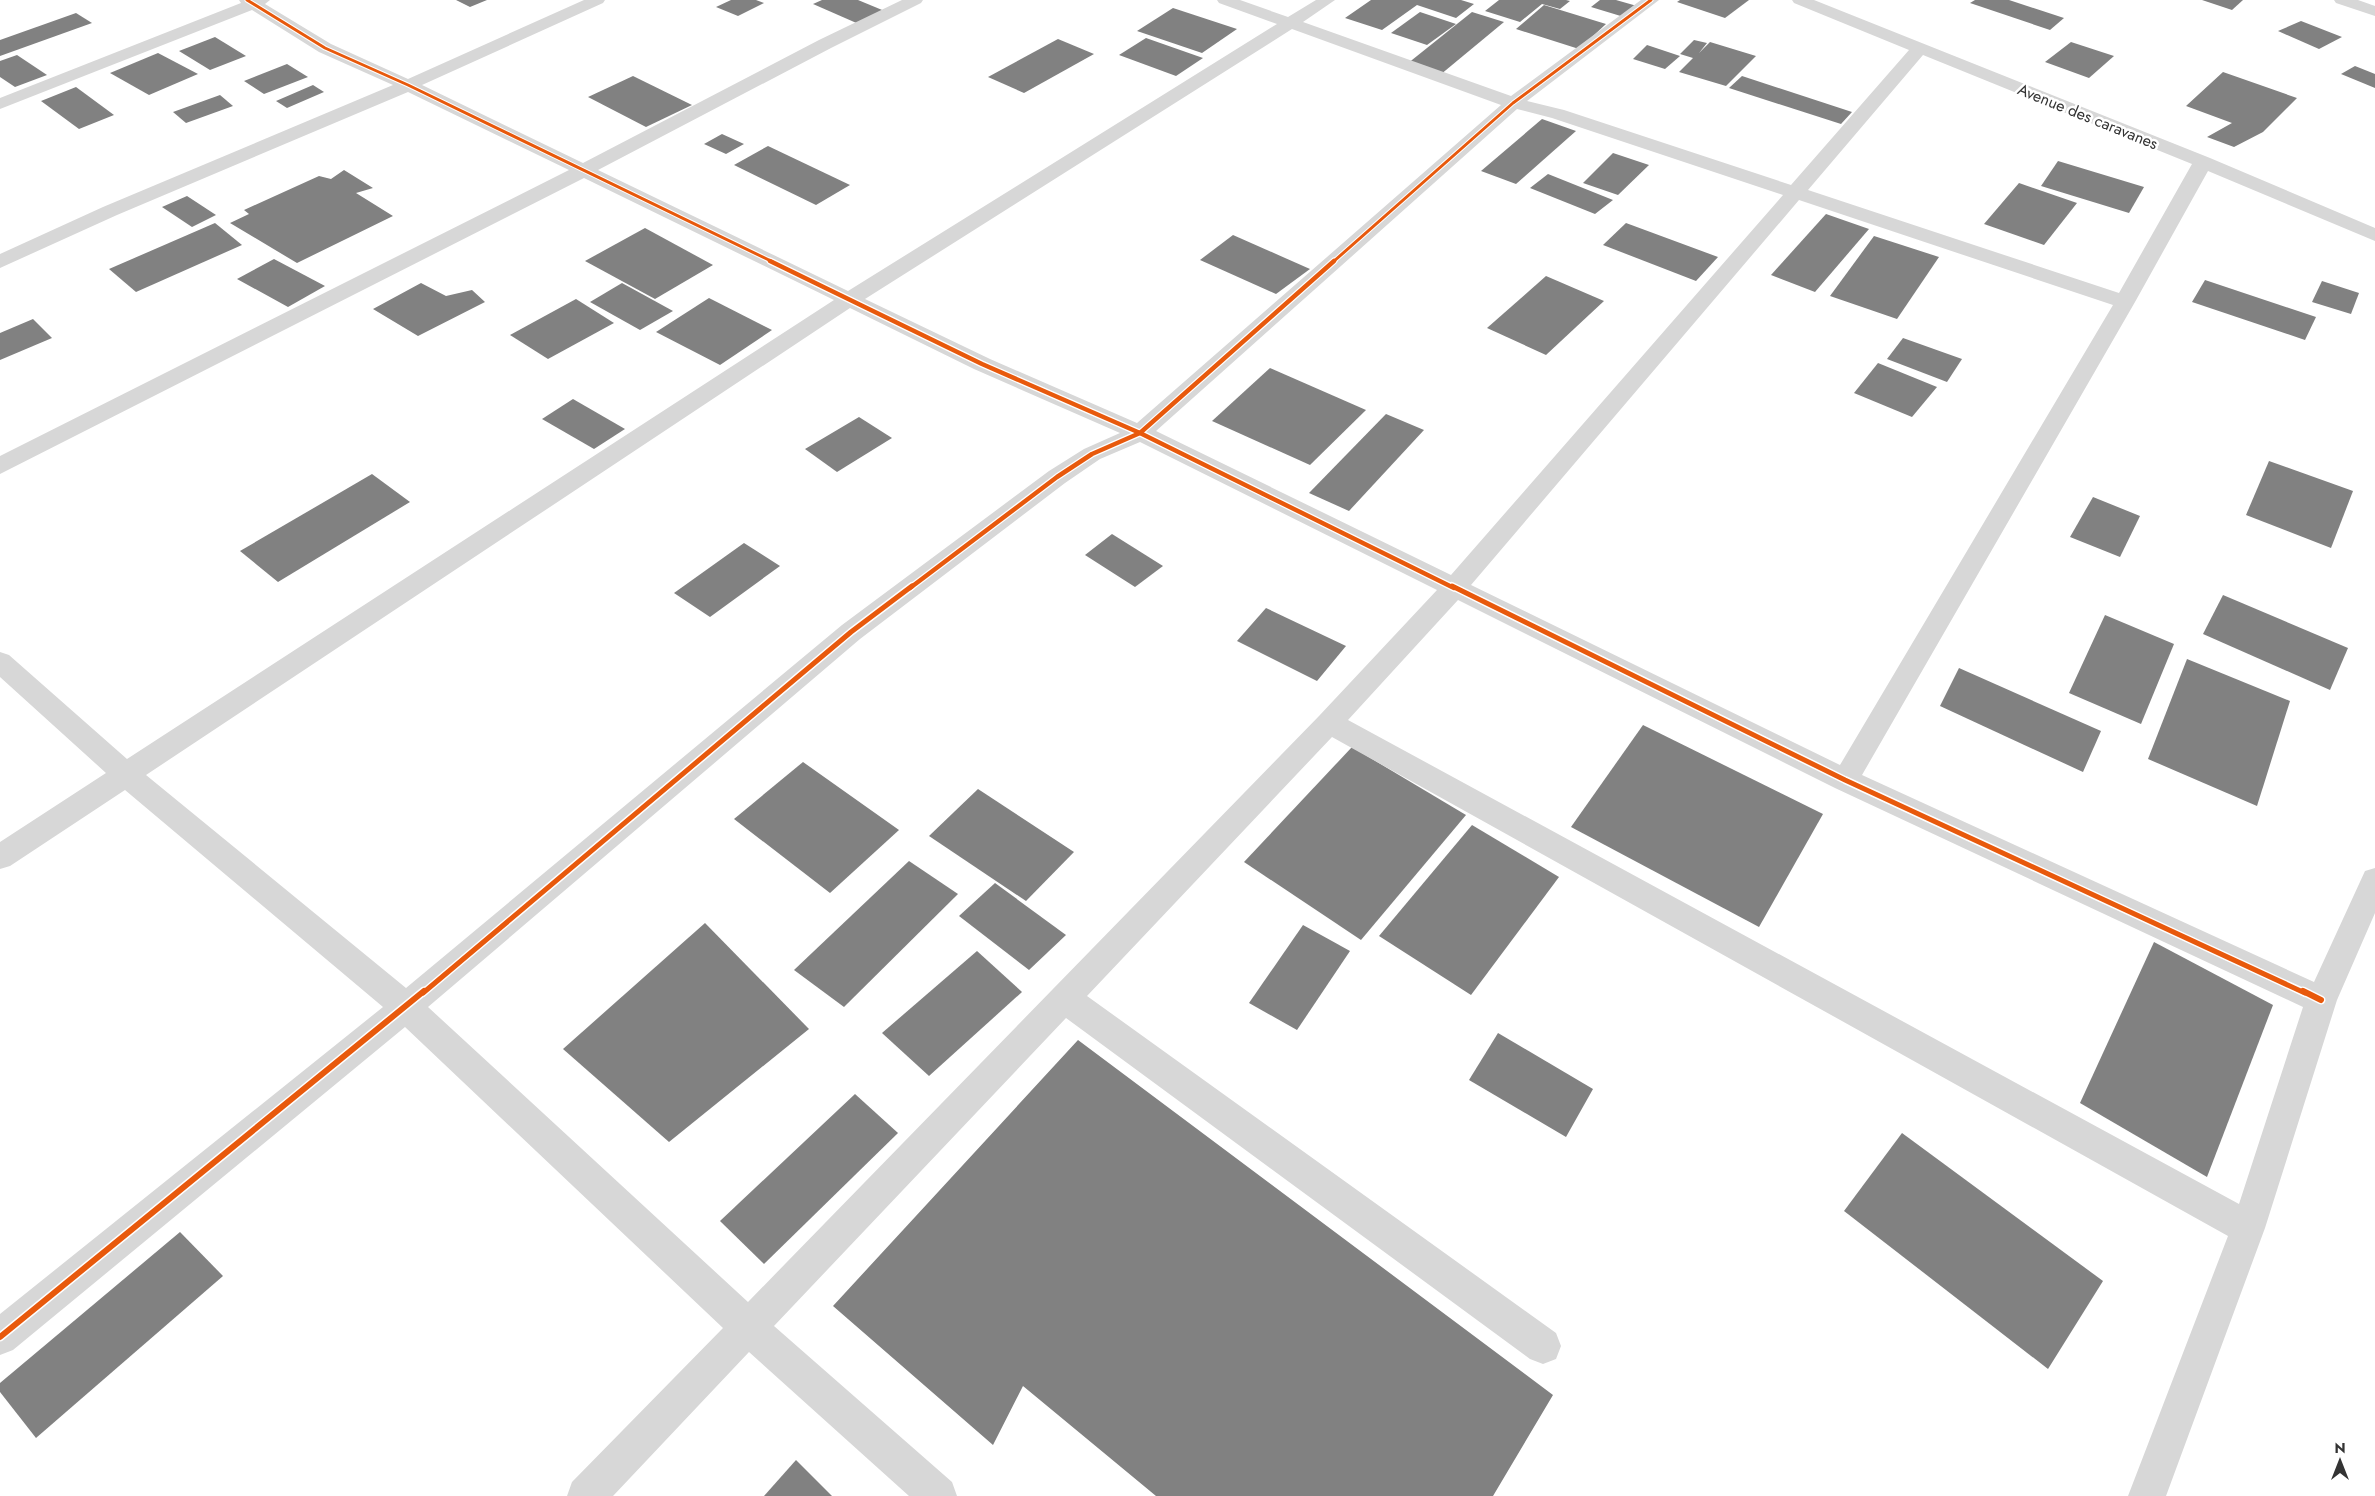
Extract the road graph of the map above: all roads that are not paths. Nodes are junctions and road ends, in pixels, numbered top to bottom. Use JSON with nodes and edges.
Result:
{"nodes":[{"id":1,"x":597,"y":0,"type":"edge"},
{"id":2,"x":915,"y":0,"type":"edge"},
{"id":3,"x":1225,"y":0,"type":"edge"},
{"id":4,"x":1327,"y":0,"type":"edge"},
{"id":5,"x":1651,"y":0,"type":"edge"},
{"id":6,"x":1800,"y":0,"type":"edge"},
{"id":7,"x":2342,"y":0,"type":"edge"},
{"id":8,"x":254,"y":1,"type":"edge"},
{"id":9,"x":2375,"y":10,"type":"edge"},
{"id":10,"x":1290,"y":23,"type":"junction"},
{"id":11,"x":1920,"y":48,"type":"junction"},
{"id":12,"x":408,"y":85,"type":"junction"},
{"id":13,"x":1513,"y":103,"type":"junction"},
{"id":14,"x":0,"y":104,"type":"edge"},
{"id":15,"x":2203,"y":162,"type":"junction"},
{"id":16,"x":584,"y":170,"type":"junction"},
{"id":17,"x":1795,"y":193,"type":"junction"},
{"id":18,"x":2375,"y":235,"type":"edge"},
{"id":19,"x":0,"y":262,"type":"edge"},
{"id":20,"x":850,"y":299,"type":"junction"},
{"id":21,"x":2125,"y":302,"type":"junction"},
{"id":22,"x":1140,"y":433,"type":"junction"},
{"id":23,"x":0,"y":466,"type":"edge"},
{"id":24,"x":1456,"y":586,"type":"junction"},
{"id":25,"x":0,"y":662,"type":"edge"},
{"id":26,"x":1329,"y":723,"type":"junction"},
{"id":27,"x":125,"y":774,"type":"junction"},
{"id":28,"x":1845,"y":780,"type":"junction"},
{"id":29,"x":0,"y":857,"type":"edge"},
{"id":30,"x":2375,"y":880,"type":"edge"},
{"id":31,"x":1064,"y":998,"type":"junction"},
{"id":32,"x":2321,"y":1000,"type":"junction"},
{"id":33,"x":406,"y":1007,"type":"junction"},
{"id":34,"x":2248,"y":1228,"type":"junction"},
{"id":35,"x":747,"y":1326,"type":"junction"},
{"id":36,"x":0,"y":1337,"type":"edge"},
{"id":37,"x":1543,"y":1346,"type":"dead end"},
{"id":38,"x":586,"y":1496,"type":"edge"},
{"id":39,"x":938,"y":1496,"type":"edge"},
{"id":40,"x":2147,"y":1496,"type":"edge"}],
"edges":[{"from":1,"to":12,"type":"street"},
{"from":2,"to":16,"type":"street"},
{"from":3,"to":10,"type":"street"},
{"from":4,"to":10,"type":"street"},
{"from":5,"to":13,"type":"street"},
{"from":6,"to":11,"type":"street","name":"Avenue des caravanes"},
{"from":7,"to":9,"type":"street"},
{"from":8,"to":12,"type":"street"},
{"from":8,"to":14,"type":"street"},
{"from":10,"to":13,"type":"street"},
{"from":10,"to":20,"type":"street"},
{"from":11,"to":15,"type":"street","name":"Avenue des caravanes"},
{"from":11,"to":17,"type":"street"},
{"from":12,"to":16,"type":"street"},
{"from":12,"to":19,"type":"street"},
{"from":13,"to":17,"type":"street"},
{"from":13,"to":22,"type":"street"},
{"from":15,"to":18,"type":"street","name":"Avenue des caravanes"},
{"from":15,"to":21,"type":"street"},
{"from":16,"to":20,"type":"street"},
{"from":16,"to":23,"type":"street"},
{"from":17,"to":21,"type":"street"},
{"from":17,"to":24,"type":"street"},
{"from":20,"to":22,"type":"street"},
{"from":20,"to":27,"type":"street"},
{"from":21,"to":28,"type":"street"},
{"from":22,"to":24,"type":"street"},
{"from":22,"to":33,"type":"street"},
{"from":24,"to":26,"type":"street"},
{"from":24,"to":28,"type":"street"},
{"from":25,"to":27,"type":"street"},
{"from":26,"to":31,"type":"street"},
{"from":26,"to":34,"type":"street"},
{"from":27,"to":29,"type":"street"},
{"from":27,"to":33,"type":"street"},
{"from":28,"to":32,"type":"street"},
{"from":30,"to":32,"type":"street"},
{"from":31,"to":35,"type":"street"},
{"from":31,"to":37,"type":"street"},
{"from":32,"to":34,"type":"street"},
{"from":33,"to":35,"type":"street"},
{"from":33,"to":36,"type":"street"},
{"from":34,"to":40,"type":"street"},
{"from":35,"to":38,"type":"street"},
{"from":35,"to":39,"type":"street"}]}
